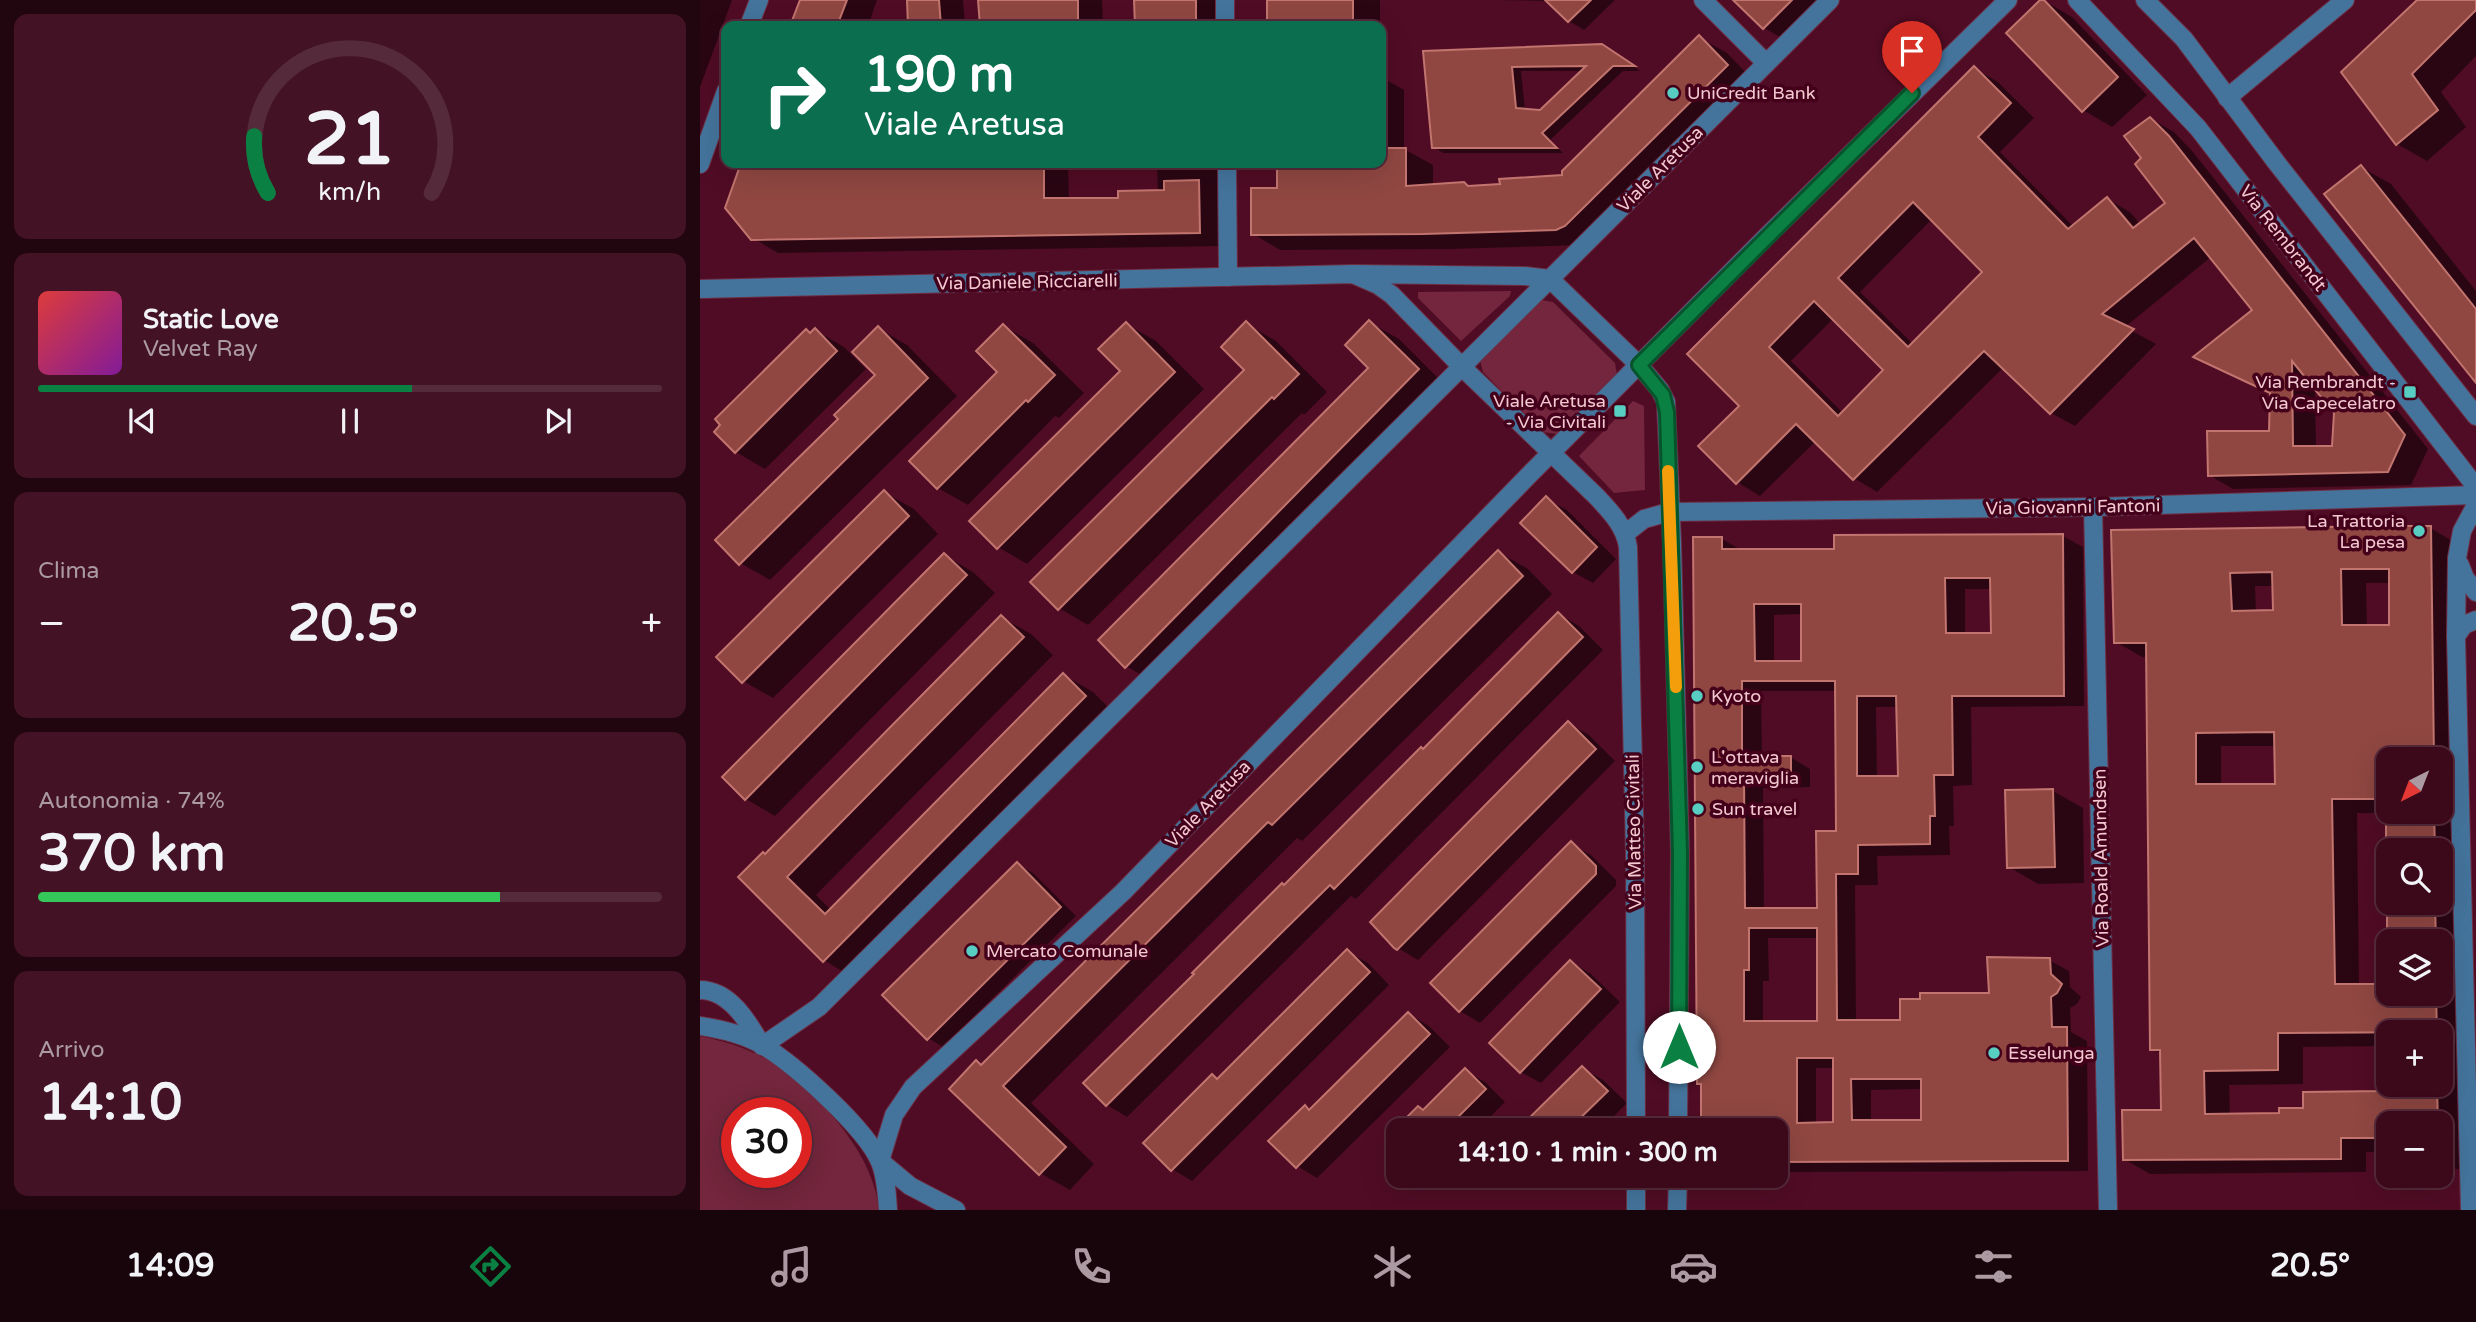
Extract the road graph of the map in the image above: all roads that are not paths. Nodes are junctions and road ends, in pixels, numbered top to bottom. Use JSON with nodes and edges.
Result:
{"nodes":[{"id":1,"x":759,"y":0,"type":"edge"},
{"id":2,"x":1224,"y":0,"type":"edge"},
{"id":3,"x":1703,"y":0,"type":"edge"},
{"id":4,"x":1830,"y":0,"type":"edge"},
{"id":5,"x":2008,"y":0,"type":"edge"},
{"id":6,"x":2077,"y":0,"type":"edge"},
{"id":7,"x":2145,"y":0,"type":"edge"},
{"id":8,"x":2346,"y":0,"type":"edge"},
{"id":9,"x":752,"y":21,"type":"edge"},
{"id":10,"x":1225,"y":21,"type":"edge"},
{"id":11,"x":1766,"y":63,"type":"junction"},
{"id":12,"x":2227,"y":98,"type":"junction"},
{"id":13,"x":721,"y":105,"type":"edge"},
{"id":14,"x":700,"y":164,"type":"edge"},
{"id":15,"x":1227,"y":168,"type":"edge"},
{"id":16,"x":1353,"y":274,"type":"junction"},
{"id":17,"x":1228,"y":277,"type":"junction"},
{"id":18,"x":1550,"y":279,"type":"junction"},
{"id":19,"x":700,"y":289,"type":"edge"},
{"id":20,"x":1639,"y":365,"type":"junction"},
{"id":21,"x":1463,"y":368,"type":"junction"},
{"id":22,"x":2476,"y":415,"type":"edge"},
{"id":23,"x":1550,"y":453,"type":"junction"},
{"id":24,"x":2476,"y":487,"type":"edge"},
{"id":25,"x":2476,"y":495,"type":"edge"},
{"id":26,"x":2476,"y":505,"type":"edge"},
{"id":27,"x":2093,"y":507,"type":"junction"},
{"id":28,"x":1669,"y":512,"type":"junction"},
{"id":29,"x":1625,"y":534,"type":"junction"},
{"id":30,"x":2457,"y":558,"type":"junction"},
{"id":31,"x":2476,"y":592,"type":"edge"},
{"id":32,"x":2476,"y":620,"type":"edge"},
{"id":33,"x":2456,"y":636,"type":"junction"},
{"id":34,"x":700,"y":990,"type":"edge"},
{"id":35,"x":700,"y":1026,"type":"edge"},
{"id":36,"x":762,"y":1046,"type":"junction"},
{"id":37,"x":1636,"y":1118,"type":"edge"},
{"id":38,"x":1678,"y":1118,"type":"edge"},
{"id":39,"x":880,"y":1161,"type":"junction"},
{"id":40,"x":1636,"y":1188,"type":"edge"},
{"id":41,"x":1678,"y":1188,"type":"edge"},
{"id":42,"x":888,"y":1210,"type":"edge"},
{"id":43,"x":956,"y":1210,"type":"edge"},
{"id":44,"x":1636,"y":1210,"type":"edge"},
{"id":45,"x":1677,"y":1210,"type":"edge"},
{"id":46,"x":2108,"y":1210,"type":"edge"},
{"id":47,"x":2470,"y":1210,"type":"edge"}],
"edges":[{"from":1,"to":9,"type":"street"},
{"from":2,"to":10,"type":"street"},
{"from":3,"to":11,"type":"street"},
{"from":4,"to":11,"type":"street","name":"Viale Aretusa"},
{"from":5,"to":20,"type":"street","name":"Viale Aretusa"},
{"from":6,"to":24,"type":"street","name":"Via Rembrandt"},
{"from":7,"to":12,"type":"street"},
{"from":8,"to":12,"type":"street"},
{"from":11,"to":18,"type":"street","name":"Viale Aretusa"},
{"from":12,"to":22,"type":"street"},
{"from":13,"to":14,"type":"street"},
{"from":15,"to":17,"type":"street"},
{"from":16,"to":17,"type":"street","name":"Via Daniele Ricciarelli"},
{"from":16,"to":18,"type":"street","name":"Via Daniele Ricciarelli"},
{"from":16,"to":21,"type":"street","name":"Via Daniele Ricciarelli"},
{"from":17,"to":19,"type":"street","name":"Via Daniele Ricciarelli"},
{"from":18,"to":20,"type":"street"},
{"from":18,"to":21,"type":"street","name":"Viale Aretusa"},
{"from":20,"to":23,"type":"street","name":"Viale Aretusa"},
{"from":20,"to":28,"type":"street"},
{"from":21,"to":23,"type":"street"},
{"from":21,"to":36,"type":"street","name":"Viale Aretusa"},
{"from":23,"to":29,"type":"street"},
{"from":23,"to":39,"type":"street","name":"Viale Aretusa"},
{"from":25,"to":27,"type":"street","name":"Via Giovanni Fantoni"},
{"from":26,"to":30,"type":"street"},
{"from":27,"to":28,"type":"street","name":"Via Giovanni Fantoni"},
{"from":27,"to":46,"type":"street","name":"Via Roald Amundsen"},
{"from":28,"to":29,"type":"street"},
{"from":28,"to":38,"type":"street"},
{"from":29,"to":37,"type":"street","name":"Via Matteo Civitali"},
{"from":30,"to":31,"type":"street"},
{"from":30,"to":33,"type":"street"},
{"from":32,"to":33,"type":"street"},
{"from":33,"to":47,"type":"street"},
{"from":34,"to":36,"type":"street"},
{"from":35,"to":36,"type":"street"},
{"from":36,"to":39,"type":"street"},
{"from":39,"to":42,"type":"street"},
{"from":39,"to":43,"type":"street"},
{"from":40,"to":44,"type":"street"},
{"from":41,"to":45,"type":"street"}]}
